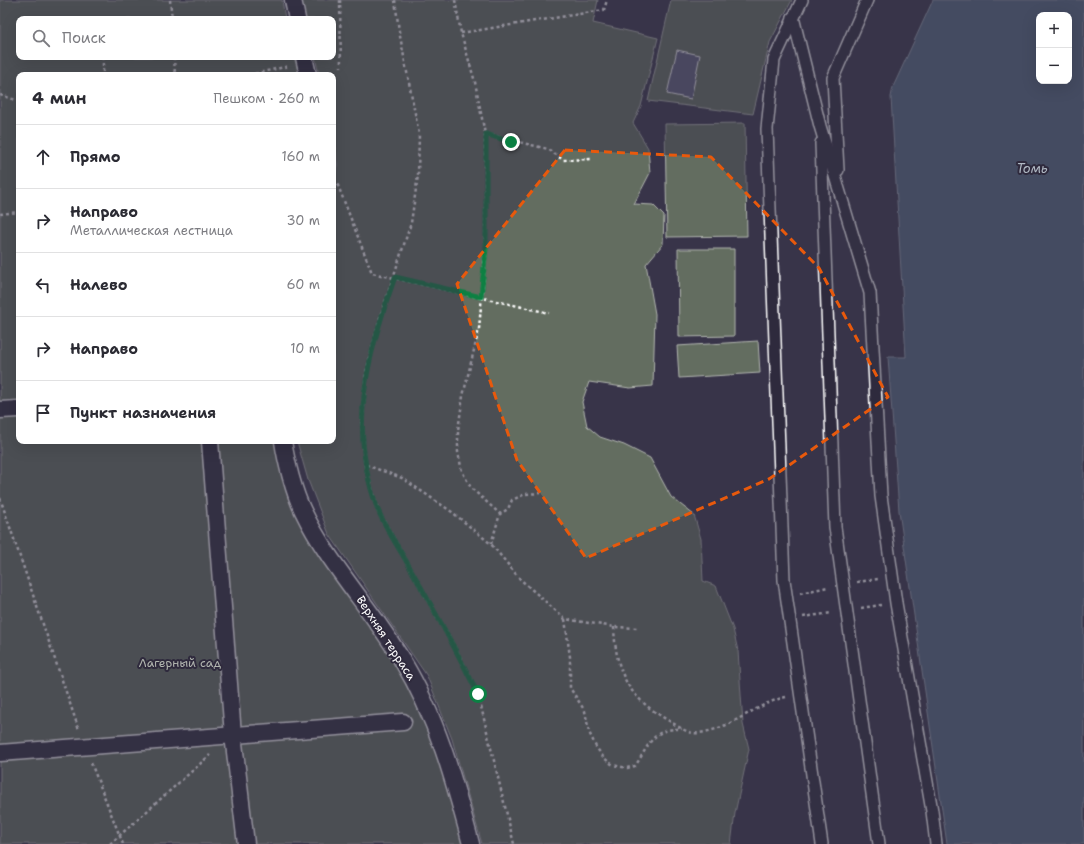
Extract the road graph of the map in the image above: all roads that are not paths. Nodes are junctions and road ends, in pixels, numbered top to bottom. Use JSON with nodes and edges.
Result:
{"nodes":[{"id":1,"x":293,"y":0,"type":"edge"},
{"id":2,"x":802,"y":0,"type":"edge"},
{"id":3,"x":867,"y":0,"type":"edge"},
{"id":4,"x":296,"y":16,"type":"edge"},
{"id":5,"x":793,"y":17,"type":"junction"},
{"id":6,"x":820,"y":126,"type":"junction"},
{"id":7,"x":838,"y":187,"type":"junction"},
{"id":8,"x":16,"y":409,"type":"edge"},
{"id":9,"x":0,"y":410,"type":"edge"},
{"id":10,"x":210,"y":444,"type":"edge"},
{"id":11,"x":284,"y":444,"type":"edge"},
{"id":12,"x":403,"y":722,"type":"dead end"},
{"id":13,"x":233,"y":735,"type":"junction"},
{"id":14,"x":0,"y":753,"type":"edge"},
{"id":15,"x":246,"y":844,"type":"edge"},
{"id":16,"x":471,"y":844,"type":"edge"},
{"id":17,"x":822,"y":844,"type":"edge"},
{"id":18,"x":879,"y":844,"type":"edge"},
{"id":19,"x":936,"y":844,"type":"edge"}],
"edges":[{"from":1,"to":4,"type":"street"},
{"from":2,"to":5,"type":"lane"},
{"from":3,"to":7,"type":"lane"},
{"from":5,"to":6,"type":"lane"},
{"from":5,"to":17,"type":"lane"},
{"from":6,"to":7,"type":"lane"},
{"from":6,"to":18,"type":"lane"},
{"from":7,"to":19,"type":"lane"},
{"from":8,"to":9,"type":"street"},
{"from":10,"to":13,"type":"street"},
{"from":11,"to":16,"type":"street","name":"Верхняя терраса"},
{"from":12,"to":13,"type":"street"},
{"from":13,"to":14,"type":"street"},
{"from":13,"to":15,"type":"street"}]}
